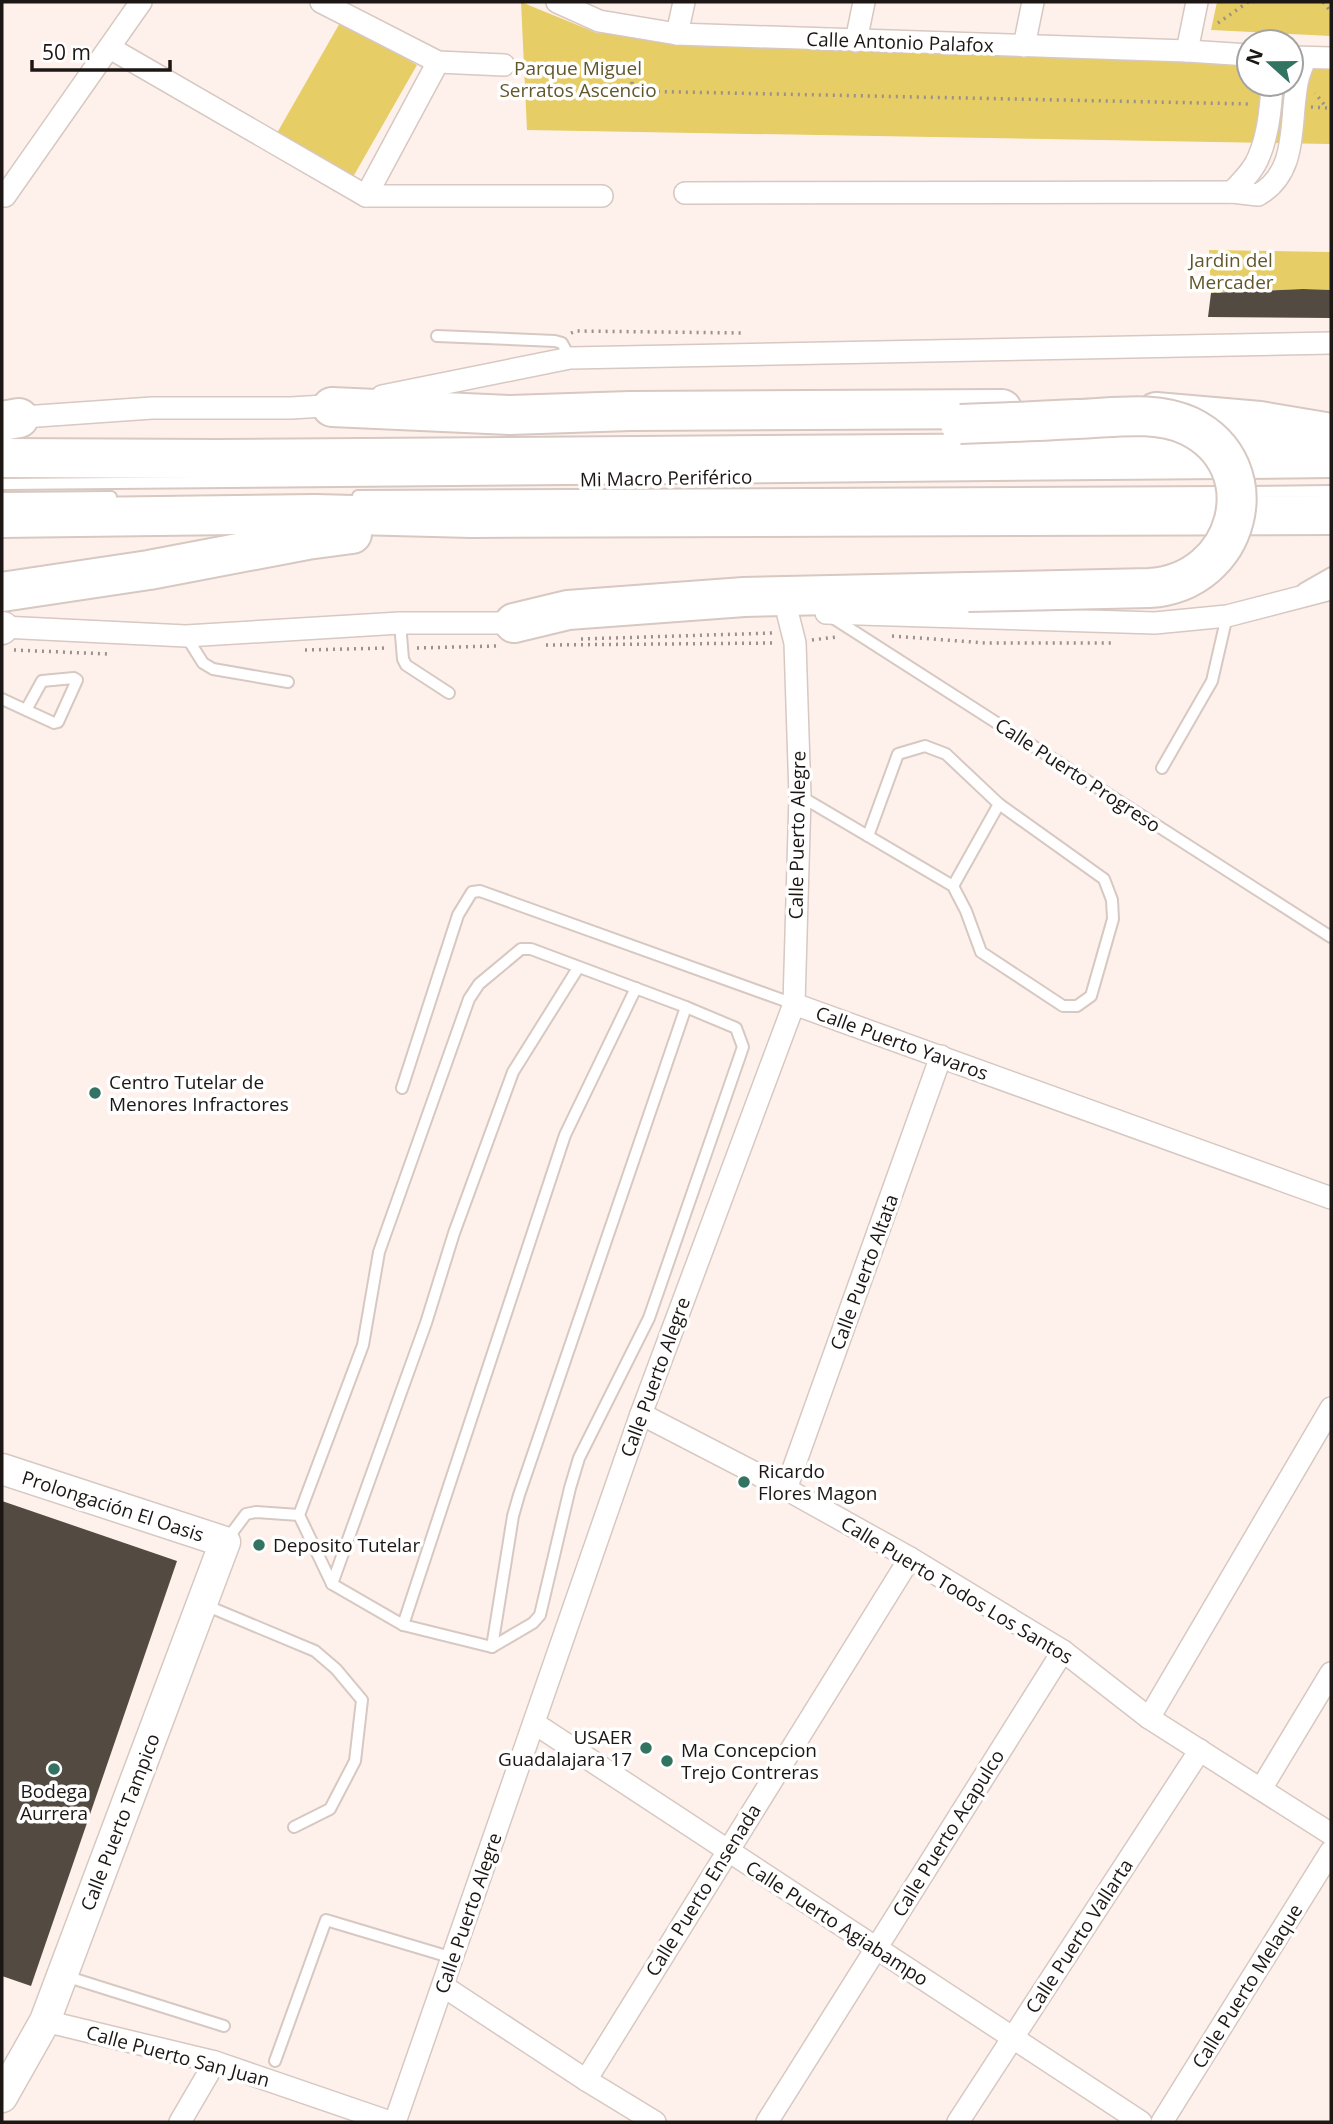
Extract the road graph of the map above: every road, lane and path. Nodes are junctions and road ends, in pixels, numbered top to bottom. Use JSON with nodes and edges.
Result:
{"nodes":[{"id":1,"x":141,"y":2,"type":"edge"},
{"id":2,"x":321,"y":2,"type":"edge"},
{"id":3,"x":557,"y":2,"type":"edge"},
{"id":4,"x":684,"y":2,"type":"edge"},
{"id":5,"x":864,"y":2,"type":"edge"},
{"id":6,"x":1033,"y":2,"type":"edge"},
{"id":7,"x":1197,"y":2,"type":"edge"},
{"id":8,"x":1248,"y":2,"type":"edge"},
{"id":9,"x":1323,"y":2,"type":"edge"},
{"id":10,"x":1331,"y":12,"type":"edge"},
{"id":11,"x":1218,"y":23,"type":"dead end"},
{"id":12,"x":677,"y":34,"type":"junction"},
{"id":13,"x":856,"y":41,"type":"junction"},
{"id":14,"x":1024,"y":46,"type":"junction"},
{"id":15,"x":110,"y":48,"type":"junction"},
{"id":16,"x":1187,"y":51,"type":"junction"},
{"id":17,"x":1235,"y":54,"type":"edge"},
{"id":18,"x":1331,"y":58,"type":"edge"},
{"id":19,"x":438,"y":62,"type":"junction"},
{"id":20,"x":1305,"y":62,"type":"edge"},
{"id":21,"x":503,"y":65,"type":"dead end"},
{"id":22,"x":533,"y":71,"type":"dead end"},
{"id":23,"x":1305,"y":73,"type":"edge"},
{"id":24,"x":1235,"y":94,"type":"edge"},
{"id":25,"x":1270,"y":98,"type":"edge"},
{"id":26,"x":1295,"y":98,"type":"edge"},
{"id":27,"x":1294,"y":106,"type":"junction"},
{"id":28,"x":385,"y":161,"type":"junction"},
{"id":29,"x":1231,"y":192,"type":"junction"},
{"id":30,"x":685,"y":193,"type":"dead end"},
{"id":31,"x":2,"y":196,"type":"edge"},
{"id":32,"x":366,"y":196,"type":"junction"},
{"id":33,"x":410,"y":196,"type":"junction"},
{"id":34,"x":602,"y":196,"type":"dead end"},
{"id":35,"x":576,"y":331,"type":"dead end"},
{"id":36,"x":437,"y":336,"type":"dead end"},
{"id":37,"x":555,"y":341,"type":"junction"},
{"id":38,"x":1331,"y":343,"type":"edge"},
{"id":39,"x":570,"y":358,"type":"junction"},
{"id":40,"x":332,"y":407,"type":"junction"},
{"id":41,"x":510,"y":415,"type":"junction"},
{"id":42,"x":7,"y":419,"type":"edge"},
{"id":43,"x":610,"y":433,"type":"junction"},
{"id":44,"x":1331,"y":433,"type":"edge"},
{"id":45,"x":1331,"y":452,"type":"edge"},
{"id":46,"x":2,"y":458,"type":"edge"},
{"id":47,"x":512,"y":458,"type":"junction"},
{"id":48,"x":1331,"y":472,"type":"edge"},
{"id":49,"x":2,"y":484,"type":"edge"},
{"id":50,"x":1331,"y":491,"type":"edge"},
{"id":51,"x":352,"y":496,"type":"dead end"},
{"id":52,"x":128,"y":497,"type":"dead end"},
{"id":53,"x":2,"y":498,"type":"edge"},
{"id":54,"x":1331,"y":515,"type":"edge"},
{"id":55,"x":472,"y":517,"type":"junction"},
{"id":56,"x":2,"y":518,"type":"edge"},
{"id":57,"x":1331,"y":573,"type":"edge"},
{"id":58,"x":1331,"y":589,"type":"edge"},
{"id":59,"x":1282,"y":601,"type":"junction"},
{"id":60,"x":824,"y":613,"type":"junction"},
{"id":61,"x":1227,"y":616,"type":"junction"},
{"id":62,"x":4,"y":628,"type":"edge"},
{"id":63,"x":792,"y":630,"type":"junction"},
{"id":64,"x":891,"y":631,"type":"dead end"},
{"id":65,"x":858,"y":634,"type":"junction"},
{"id":66,"x":186,"y":636,"type":"junction"},
{"id":67,"x":514,"y":637,"type":"junction"},
{"id":68,"x":402,"y":638,"type":"junction"},
{"id":69,"x":1115,"y":639,"type":"dead end"},
{"id":70,"x":1127,"y":643,"type":"dead end"},
{"id":71,"x":298,"y":645,"type":"dead end"},
{"id":72,"x":545,"y":645,"type":"dead end"},
{"id":73,"x":77,"y":647,"type":"dead end"},
{"id":74,"x":293,"y":650,"type":"dead end"},
{"id":75,"x":116,"y":653,"type":"dead end"},
{"id":76,"x":288,"y":682,"type":"dead end"},
{"id":77,"x":449,"y":693,"type":"dead end"},
{"id":78,"x":2,"y":699,"type":"edge"},
{"id":79,"x":26,"y":710,"type":"junction"},
{"id":80,"x":1162,"y":768,"type":"dead end"},
{"id":81,"x":800,"y":796,"type":"junction"},
{"id":82,"x":999,"y":804,"type":"junction"},
{"id":83,"x":868,"y":835,"type":"junction"},
{"id":84,"x":953,"y":886,"type":"junction"},
{"id":85,"x":1331,"y":937,"type":"edge"},
{"id":86,"x":578,"y":968,"type":"junction"},
{"id":87,"x":636,"y":988,"type":"junction"},
{"id":88,"x":794,"y":1004,"type":"junction"},
{"id":89,"x":686,"y":1007,"type":"junction"},
{"id":90,"x":942,"y":1056,"type":"junction"},
{"id":91,"x":402,"y":1088,"type":"dead end"},
{"id":92,"x":1331,"y":1198,"type":"edge"},
{"id":93,"x":1331,"y":1408,"type":"edge"},
{"id":94,"x":640,"y":1414,"type":"junction"},
{"id":95,"x":2,"y":1469,"type":"edge"},
{"id":96,"x":786,"y":1489,"type":"junction"},
{"id":97,"x":299,"y":1515,"type":"junction"},
{"id":98,"x":225,"y":1542,"type":"junction"},
{"id":99,"x":910,"y":1558,"type":"junction"},
{"id":100,"x":332,"y":1584,"type":"junction"},
{"id":101,"x":202,"y":1604,"type":"junction"},
{"id":102,"x":402,"y":1625,"type":"junction"},
{"id":103,"x":492,"y":1647,"type":"junction"},
{"id":104,"x":1063,"y":1651,"type":"junction"},
{"id":105,"x":1331,"y":1673,"type":"edge"},
{"id":106,"x":1149,"y":1718,"type":"junction"},
{"id":107,"x":534,"y":1723,"type":"junction"},
{"id":108,"x":1200,"y":1750,"type":"junction"},
{"id":109,"x":1261,"y":1788,"type":"junction"},
{"id":110,"x":294,"y":1826,"type":"dead end"},
{"id":111,"x":1331,"y":1834,"type":"edge"},
{"id":112,"x":727,"y":1850,"type":"junction"},
{"id":113,"x":1331,"y":1851,"type":"edge"},
{"id":114,"x":876,"y":1949,"type":"junction"},
{"id":115,"x":453,"y":1958,"type":"junction"},
{"id":116,"x":62,"y":1975,"type":"junction"},
{"id":117,"x":443,"y":1986,"type":"junction"},
{"id":118,"x":45,"y":2021,"type":"junction"},
{"id":119,"x":223,"y":2026,"type":"dead end"},
{"id":120,"x":1013,"y":2038,"type":"junction"},
{"id":121,"x":275,"y":2061,"type":"dead end"},
{"id":122,"x":215,"y":2062,"type":"junction"},
{"id":123,"x":586,"y":2080,"type":"junction"},
{"id":124,"x":2,"y":2097,"type":"edge"},
{"id":125,"x":339,"y":2114,"type":"edge"},
{"id":126,"x":180,"y":2122,"type":"edge"},
{"id":127,"x":390,"y":2122,"type":"edge"},
{"id":128,"x":396,"y":2122,"type":"edge"},
{"id":129,"x":655,"y":2122,"type":"edge"},
{"id":130,"x":766,"y":2122,"type":"edge"},
{"id":131,"x":958,"y":2122,"type":"edge"},
{"id":132,"x":1141,"y":2122,"type":"edge"},
{"id":133,"x":1162,"y":2122,"type":"edge"}],
"edges":[{"from":1,"to":15,"type":"street"},
{"from":2,"to":19,"type":"street"},
{"from":3,"to":12,"type":"street","name":"Calle Antonio Palafox"},
{"from":4,"to":12,"type":"street"},
{"from":5,"to":13,"type":"street"},
{"from":6,"to":14,"type":"street"},
{"from":7,"to":16,"type":"street"},
{"from":8,"to":11,"type":"path"},
{"from":9,"to":10,"type":"path"},
{"from":12,"to":13,"type":"street","name":"Calle Antonio Palafox"},
{"from":13,"to":14,"type":"street","name":"Calle Antonio Palafox"},
{"from":14,"to":16,"type":"street","name":"Calle Antonio Palafox"},
{"from":15,"to":31,"type":"street"},
{"from":15,"to":32,"type":"street"},
{"from":16,"to":17,"type":"street","name":"Calle Antonio Palafox"},
{"from":18,"to":20,"type":"street"},
{"from":19,"to":21,"type":"street"},
{"from":19,"to":28,"type":"street"},
{"from":22,"to":24,"type":"path"},
{"from":23,"to":27,"type":"path"},
{"from":25,"to":29,"type":"street"},
{"from":26,"to":27,"type":"street"},
{"from":27,"to":29,"type":"street"},
{"from":28,"to":32,"type":"street"},
{"from":28,"to":33,"type":"street"},
{"from":29,"to":30,"type":"street"},
{"from":32,"to":33,"type":"street"},
{"from":33,"to":34,"type":"street"},
{"from":35,"to":37,"type":"path"},
{"from":36,"to":37,"type":"lane"},
{"from":37,"to":39,"type":"lane"},
{"from":38,"to":39,"type":"street"},
{"from":39,"to":40,"type":"street"},
{"from":40,"to":41,"type":"highway"},
{"from":40,"to":42,"type":"street"},
{"from":41,"to":43,"type":"highway"},
{"from":41,"to":44,"type":"highway"},
{"from":43,"to":47,"type":"highway"},
{"from":43,"to":67,"type":"highway","bridge":true},
{"from":45,"to":47,"type":"highway"},
{"from":46,"to":47,"type":"highway"},
{"from":48,"to":49,"type":"lane","name":"Mi Macro Periférico"},
{"from":50,"to":51,"type":"lane","name":"Mi Macro Periférico"},
{"from":52,"to":53,"type":"lane"},
{"from":54,"to":55,"type":"highway"},
{"from":55,"to":56,"type":"highway"},
{"from":55,"to":62,"type":"highway"},
{"from":57,"to":59,"type":"lane"},
{"from":58,"to":59,"type":"street"},
{"from":59,"to":61,"type":"street"},
{"from":60,"to":61,"type":"street"},
{"from":60,"to":63,"type":"street"},
{"from":60,"to":65,"type":"lane","name":"Calle Puerto Progreso"},
{"from":61,"to":80,"type":"lane"},
{"from":62,"to":66,"type":"street"},
{"from":62,"to":73,"type":"path"},
{"from":62,"to":75,"type":"path"},
{"from":63,"to":65,"type":"path"},
{"from":63,"to":67,"type":"street"},
{"from":63,"to":67,"type":"path"},
{"from":63,"to":72,"type":"path"},
{"from":63,"to":81,"type":"street","name":"Calle Puerto Alegre"},
{"from":64,"to":69,"type":"path"},
{"from":65,"to":70,"type":"path"},
{"from":65,"to":85,"type":"lane","name":"Calle Puerto Progreso"},
{"from":66,"to":68,"type":"street"},
{"from":66,"to":76,"type":"lane"},
{"from":67,"to":68,"type":"street"},
{"from":67,"to":68,"type":"path"},
{"from":67,"to":68,"type":"path"},
{"from":68,"to":71,"type":"path"},
{"from":68,"to":74,"type":"path"},
{"from":68,"to":77,"type":"lane"},
{"from":78,"to":79,"type":"lane"},
{"from":79,"to":79,"type":"lane"},
{"from":81,"to":83,"type":"lane"},
{"from":81,"to":88,"type":"street","name":"Calle Puerto Alegre"},
{"from":82,"to":83,"type":"lane"},
{"from":82,"to":84,"type":"lane"},
{"from":82,"to":84,"type":"lane"},
{"from":83,"to":84,"type":"lane"},
{"from":86,"to":87,"type":"lane"},
{"from":86,"to":97,"type":"lane"},
{"from":86,"to":100,"type":"lane"},
{"from":87,"to":89,"type":"lane"},
{"from":87,"to":102,"type":"lane"},
{"from":88,"to":90,"type":"street","name":"Calle Puerto Yavaros"},
{"from":88,"to":91,"type":"lane","name":"Calle Puerto Yavaros"},
{"from":88,"to":94,"type":"street","name":"Calle Puerto Alegre"},
{"from":89,"to":103,"type":"lane"},
{"from":89,"to":103,"type":"lane"},
{"from":90,"to":92,"type":"street","name":"Calle Puerto Yavaros"},
{"from":90,"to":96,"type":"street","name":"Calle Puerto Altata"},
{"from":93,"to":106,"type":"street"},
{"from":94,"to":96,"type":"street","name":"Calle Puerto Todos Los Santos"},
{"from":94,"to":107,"type":"street","name":"Calle Puerto Alegre"},
{"from":95,"to":98,"type":"street","name":"Prolongación El Oasis"},
{"from":96,"to":99,"type":"street","name":"Calle Puerto Todos Los Santos"},
{"from":97,"to":98,"type":"lane"},
{"from":97,"to":100,"type":"lane"},
{"from":98,"to":101,"type":"street","name":"Calle Puerto Tampico"},
{"from":99,"to":104,"type":"street","name":"Calle Puerto Todos Los Santos"},
{"from":99,"to":112,"type":"street","name":"Calle Puerto Ensenada"},
{"from":100,"to":102,"type":"lane"},
{"from":101,"to":110,"type":"lane"},
{"from":101,"to":116,"type":"street","name":"Calle Puerto Tampico"},
{"from":102,"to":103,"type":"lane"},
{"from":104,"to":106,"type":"street","name":"Calle Puerto Todos Los Santos"},
{"from":104,"to":114,"type":"street","name":"Calle Puerto Acapulco"},
{"from":105,"to":109,"type":"street"},
{"from":106,"to":108,"type":"street","name":"Calle Puerto Todos Los Santos"},
{"from":107,"to":112,"type":"street","name":"Calle Puerto Agiabampo"},
{"from":107,"to":115,"type":"street","name":"Calle Puerto Alegre"},
{"from":108,"to":109,"type":"street","name":"Calle Puerto Todos Los Santos"},
{"from":108,"to":120,"type":"street","name":"Calle Puerto Vallarta"},
{"from":109,"to":111,"type":"street","name":"Calle Puerto Todos Los Santos"},
{"from":112,"to":114,"type":"street","name":"Calle Puerto Agiabampo"},
{"from":112,"to":123,"type":"street","name":"Calle Puerto Ensenada"},
{"from":113,"to":133,"type":"street","name":"Calle Puerto Melaque"},
{"from":114,"to":120,"type":"street","name":"Calle Puerto Agiabampo"},
{"from":114,"to":130,"type":"street","name":"Calle Puerto Acapulco"},
{"from":115,"to":117,"type":"street","name":"Calle Puerto Alegre"},
{"from":115,"to":121,"type":"lane"},
{"from":116,"to":118,"type":"street","name":"Calle Puerto Tampico"},
{"from":116,"to":119,"type":"lane"},
{"from":117,"to":123,"type":"street"},
{"from":117,"to":128,"type":"street","name":"Calle Puerto Alegre"},
{"from":118,"to":122,"type":"street","name":"Calle Puerto San Juan"},
{"from":118,"to":124,"type":"street","name":"Calle Puerto Tampico"},
{"from":120,"to":131,"type":"street","name":"Calle Puerto Vallarta"},
{"from":120,"to":132,"type":"street","name":"Calle Puerto Agiabampo"},
{"from":122,"to":125,"type":"street","name":"Calle Puerto San Juan"},
{"from":122,"to":126,"type":"street"},
{"from":123,"to":129,"type":"street"},
{"from":125,"to":127,"type":"street","name":"Calle Puerto San Juan"}]}
